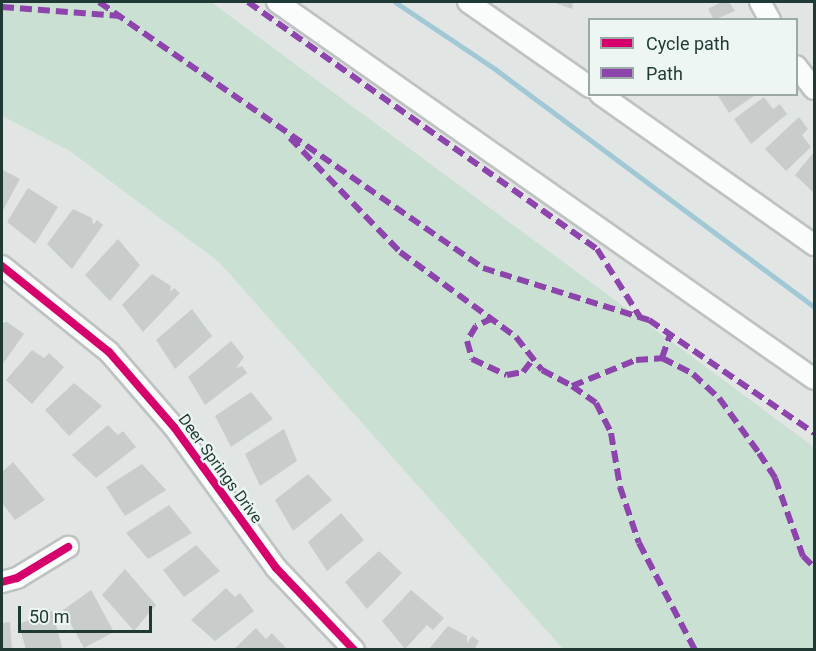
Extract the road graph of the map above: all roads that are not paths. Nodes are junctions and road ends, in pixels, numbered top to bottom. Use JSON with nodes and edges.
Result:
{"nodes":[{"id":1,"x":277,"y":2,"type":"edge"},
{"id":2,"x":468,"y":2,"type":"edge"},
{"id":3,"x":760,"y":2,"type":"edge"},
{"id":4,"x":769,"y":18,"type":"edge"},
{"id":5,"x":798,"y":69,"type":"edge"},
{"id":6,"x":588,"y":86,"type":"edge"},
{"id":7,"x":814,"y":89,"type":"edge"},
{"id":8,"x":603,"y":96,"type":"edge"},
{"id":9,"x":814,"y":245,"type":"edge"},
{"id":10,"x":2,"y":266,"type":"edge"},
{"id":11,"x":814,"y":379,"type":"edge"},
{"id":12,"x":68,"y":547,"type":"dead end"},
{"id":13,"x":2,"y":582,"type":"edge"},
{"id":14,"x":354,"y":650,"type":"edge"}],
"edges":[{"from":1,"to":11,"type":"street"},
{"from":2,"to":6,"type":"street"},
{"from":3,"to":4,"type":"street"},
{"from":5,"to":7,"type":"street"},
{"from":8,"to":9,"type":"street"},
{"from":10,"to":14,"type":"street","name":"Deer Springs Drive"},
{"from":12,"to":13,"type":"street"}]}
